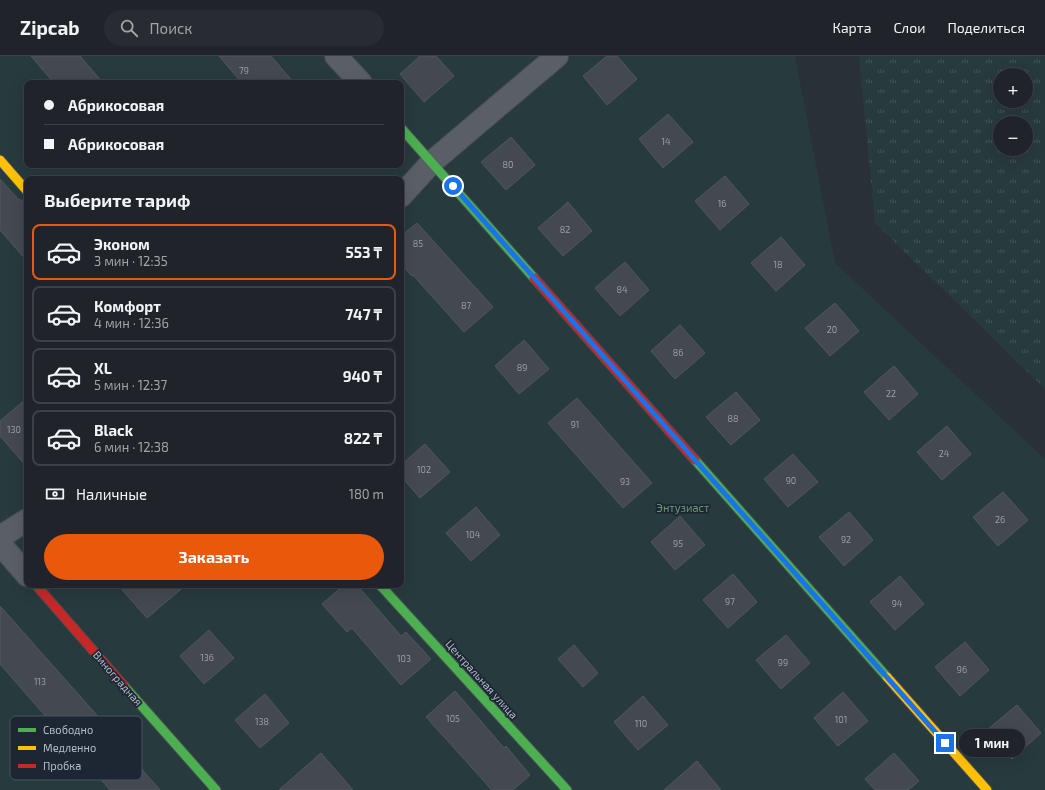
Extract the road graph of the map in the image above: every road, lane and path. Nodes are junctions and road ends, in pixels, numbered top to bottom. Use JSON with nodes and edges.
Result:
{"nodes":[{"id":1,"x":336,"y":56,"type":"edge"},
{"id":2,"x":557,"y":56,"type":"edge"},
{"id":3,"x":358,"y":80,"type":"edge"},
{"id":4,"x":404,"y":131,"type":"edge"},
{"id":5,"x":0,"y":160,"type":"edge"},
{"id":6,"x":432,"y":162,"type":"junction"},
{"id":7,"x":24,"y":188,"type":"edge"},
{"id":8,"x":404,"y":193,"type":"edge"},
{"id":9,"x":24,"y":522,"type":"edge"},
{"id":10,"x":0,"y":537,"type":"edge"},
{"id":11,"x":0,"y":544,"type":"edge"},
{"id":12,"x":24,"y":572,"type":"edge"},
{"id":13,"x":39,"y":588,"type":"edge"},
{"id":14,"x":383,"y":588,"type":"edge"},
{"id":15,"x":216,"y":790,"type":"edge"},
{"id":16,"x":567,"y":790,"type":"edge"},
{"id":17,"x":987,"y":790,"type":"edge"}],
"edges":[{"from":1,"to":3,"type":"street"},
{"from":2,"to":6,"type":"street"},
{"from":4,"to":6,"type":"street"},
{"from":5,"to":7,"type":"street"},
{"from":6,"to":8,"type":"street"},
{"from":6,"to":17,"type":"street"},
{"from":9,"to":10,"type":"street"},
{"from":11,"to":12,"type":"street"},
{"from":13,"to":15,"type":"street","name":"Виноградная"},
{"from":14,"to":16,"type":"street","name":"Центральная улица"}]}
